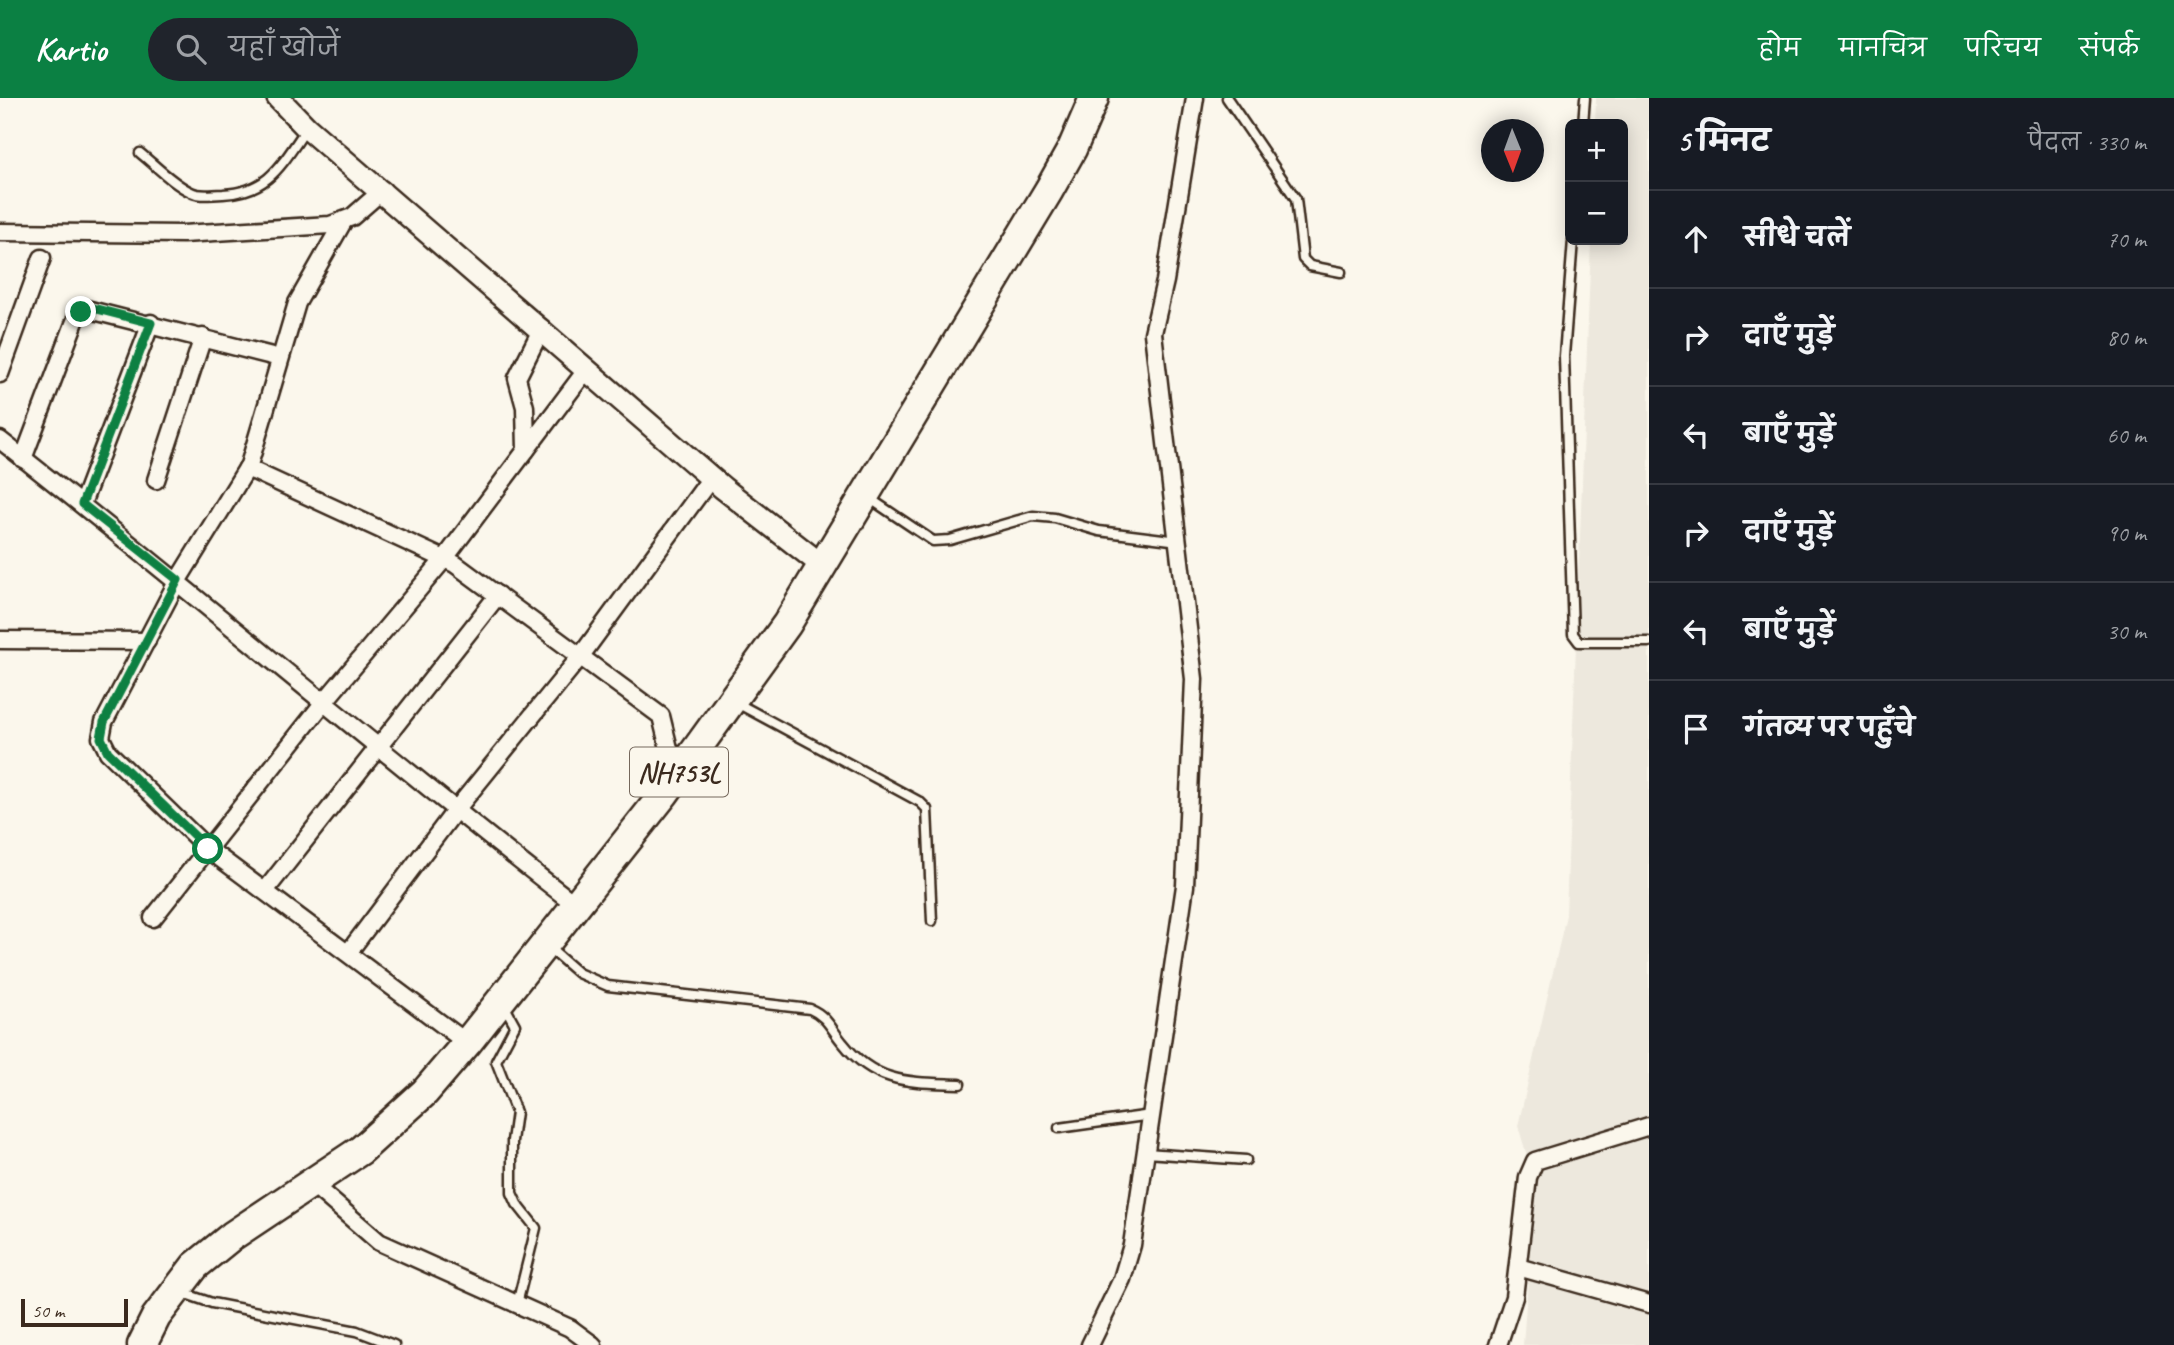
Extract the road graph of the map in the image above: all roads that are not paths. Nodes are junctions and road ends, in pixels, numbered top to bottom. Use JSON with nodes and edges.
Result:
{"nodes":[{"id":1,"x":278,"y":98,"type":"edge"},
{"id":2,"x":1094,"y":98,"type":"edge"},
{"id":3,"x":1195,"y":98,"type":"edge"},
{"id":4,"x":1227,"y":98,"type":"edge"},
{"id":5,"x":1585,"y":98,"type":"edge"},
{"id":6,"x":1583,"y":119,"type":"edge"},
{"id":7,"x":307,"y":128,"type":"junction"},
{"id":8,"x":140,"y":153,"type":"dead end"},
{"id":9,"x":383,"y":190,"type":"junction"},
{"id":10,"x":343,"y":222,"type":"junction"},
{"id":11,"x":0,"y":232,"type":"edge"},
{"id":12,"x":1573,"y":245,"type":"edge"},
{"id":13,"x":42,"y":258,"type":"dead end"},
{"id":14,"x":1341,"y":272,"type":"dead end"},
{"id":15,"x":151,"y":323,"type":"junction"},
{"id":16,"x":542,"y":328,"type":"junction"},
{"id":17,"x":203,"y":337,"type":"junction"},
{"id":18,"x":281,"y":358,"type":"junction"},
{"id":19,"x":587,"y":369,"type":"junction"},
{"id":20,"x":0,"y":374,"type":"edge"},
{"id":21,"x":0,"y":440,"type":"edge"},
{"id":22,"x":526,"y":450,"type":"junction"},
{"id":23,"x":23,"y":459,"type":"junction"},
{"id":24,"x":247,"y":468,"type":"junction"},
{"id":25,"x":711,"y":478,"type":"junction"},
{"id":26,"x":156,"y":480,"type":"dead end"},
{"id":27,"x":864,"y":494,"type":"junction"},
{"id":28,"x":82,"y":504,"type":"junction"},
{"id":29,"x":1179,"y":541,"type":"junction"},
{"id":30,"x":445,"y":558,"type":"junction"},
{"id":31,"x":823,"y":566,"type":"junction"},
{"id":32,"x":178,"y":580,"type":"junction"},
{"id":33,"x":498,"y":596,"type":"junction"},
{"id":34,"x":0,"y":640,"type":"edge"},
{"id":35,"x":147,"y":641,"type":"junction"},
{"id":36,"x":1649,"y":642,"type":"edge"},
{"id":37,"x":580,"y":657,"type":"junction"},
{"id":38,"x":732,"y":701,"type":"junction"},
{"id":39,"x":324,"y":702,"type":"junction"},
{"id":40,"x":378,"y":747,"type":"junction"},
{"id":41,"x":676,"y":777,"type":"junction"},
{"id":42,"x":455,"y":811,"type":"junction"},
{"id":43,"x":208,"y":849,"type":"junction"},
{"id":44,"x":265,"y":891,"type":"junction"},
{"id":45,"x":576,"y":905,"type":"junction"},
{"id":46,"x":153,"y":918,"type":"dead end"},
{"id":47,"x":932,"y":921,"type":"dead end"},
{"id":48,"x":545,"y":944,"type":"junction"},
{"id":49,"x":348,"y":953,"type":"junction"},
{"id":50,"x":501,"y":1000,"type":"junction"},
{"id":51,"x":467,"y":1042,"type":"junction"},
{"id":52,"x":960,"y":1084,"type":"dead end"},
{"id":53,"x":1151,"y":1115,"type":"junction"},
{"id":54,"x":1649,"y":1126,"type":"edge"},
{"id":55,"x":1059,"y":1128,"type":"dead end"},
{"id":56,"x":1146,"y":1153,"type":"junction"},
{"id":57,"x":1246,"y":1160,"type":"dead end"},
{"id":58,"x":311,"y":1183,"type":"junction"},
{"id":59,"x":1518,"y":1267,"type":"junction"},
{"id":60,"x":173,"y":1290,"type":"junction"},
{"id":61,"x":517,"y":1304,"type":"junction"},
{"id":62,"x":1649,"y":1304,"type":"edge"},
{"id":63,"x":142,"y":1345,"type":"edge"},
{"id":64,"x":394,"y":1345,"type":"edge"},
{"id":65,"x":593,"y":1345,"type":"edge"},
{"id":66,"x":1090,"y":1345,"type":"edge"},
{"id":67,"x":1498,"y":1345,"type":"edge"}],
"edges":[{"from":1,"to":7,"type":"street"},
{"from":2,"to":27,"type":"highway","number":"NH753L"},
{"from":3,"to":29,"type":"street"},
{"from":4,"to":14,"type":"lane"},
{"from":5,"to":6,"type":"lane"},
{"from":7,"to":8,"type":"lane"},
{"from":7,"to":9,"type":"street"},
{"from":9,"to":10,"type":"street"},
{"from":9,"to":16,"type":"street"},
{"from":10,"to":11,"type":"street"},
{"from":10,"to":18,"type":"street"},
{"from":12,"to":36,"type":"lane"},
{"from":13,"to":20,"type":"street"},
{"from":15,"to":17,"type":"street"},
{"from":15,"to":23,"type":"street"},
{"from":15,"to":28,"type":"street"},
{"from":16,"to":19,"type":"street"},
{"from":16,"to":22,"type":"street"},
{"from":17,"to":18,"type":"street"},
{"from":17,"to":26,"type":"street"},
{"from":18,"to":24,"type":"street"},
{"from":19,"to":22,"type":"street"},
{"from":19,"to":25,"type":"street"},
{"from":21,"to":23,"type":"street"},
{"from":22,"to":30,"type":"street"},
{"from":23,"to":28,"type":"street"},
{"from":24,"to":30,"type":"street"},
{"from":24,"to":32,"type":"street"},
{"from":25,"to":31,"type":"street"},
{"from":25,"to":37,"type":"street"},
{"from":27,"to":29,"type":"lane"},
{"from":27,"to":31,"type":"highway","number":"NH753L"},
{"from":28,"to":32,"type":"street"},
{"from":29,"to":53,"type":"street"},
{"from":30,"to":33,"type":"street"},
{"from":30,"to":39,"type":"street"},
{"from":31,"to":38,"type":"highway","number":"NH753L"},
{"from":32,"to":35,"type":"street"},
{"from":32,"to":39,"type":"street"},
{"from":33,"to":37,"type":"street"},
{"from":33,"to":40,"type":"street"},
{"from":34,"to":35,"type":"street"},
{"from":35,"to":43,"type":"street"},
{"from":37,"to":41,"type":"street"},
{"from":37,"to":42,"type":"street"},
{"from":38,"to":41,"type":"highway","number":"NH753L"},
{"from":38,"to":47,"type":"lane"},
{"from":39,"to":40,"type":"street"},
{"from":39,"to":43,"type":"street"},
{"from":40,"to":42,"type":"street"},
{"from":40,"to":44,"type":"street"},
{"from":41,"to":45,"type":"highway","number":"NH753L"},
{"from":42,"to":45,"type":"street"},
{"from":42,"to":49,"type":"street"},
{"from":43,"to":44,"type":"street"},
{"from":43,"to":46,"type":"street"},
{"from":44,"to":49,"type":"street"},
{"from":45,"to":48,"type":"highway","number":"NH753L"},
{"from":48,"to":50,"type":"highway","number":"NH753L"},
{"from":48,"to":52,"type":"lane"},
{"from":49,"to":51,"type":"street"},
{"from":50,"to":51,"type":"highway","number":"NH753L"},
{"from":50,"to":61,"type":"lane"},
{"from":51,"to":58,"type":"highway","number":"NH753L"},
{"from":53,"to":55,"type":"lane"},
{"from":53,"to":56,"type":"street"},
{"from":54,"to":59,"type":"street"},
{"from":56,"to":57,"type":"lane"},
{"from":56,"to":66,"type":"street"},
{"from":58,"to":60,"type":"highway","number":"NH753L"},
{"from":58,"to":61,"type":"street"},
{"from":59,"to":62,"type":"street"},
{"from":59,"to":67,"type":"street"},
{"from":60,"to":63,"type":"highway","number":"NH753L"},
{"from":60,"to":64,"type":"lane"},
{"from":61,"to":65,"type":"street"}]}
